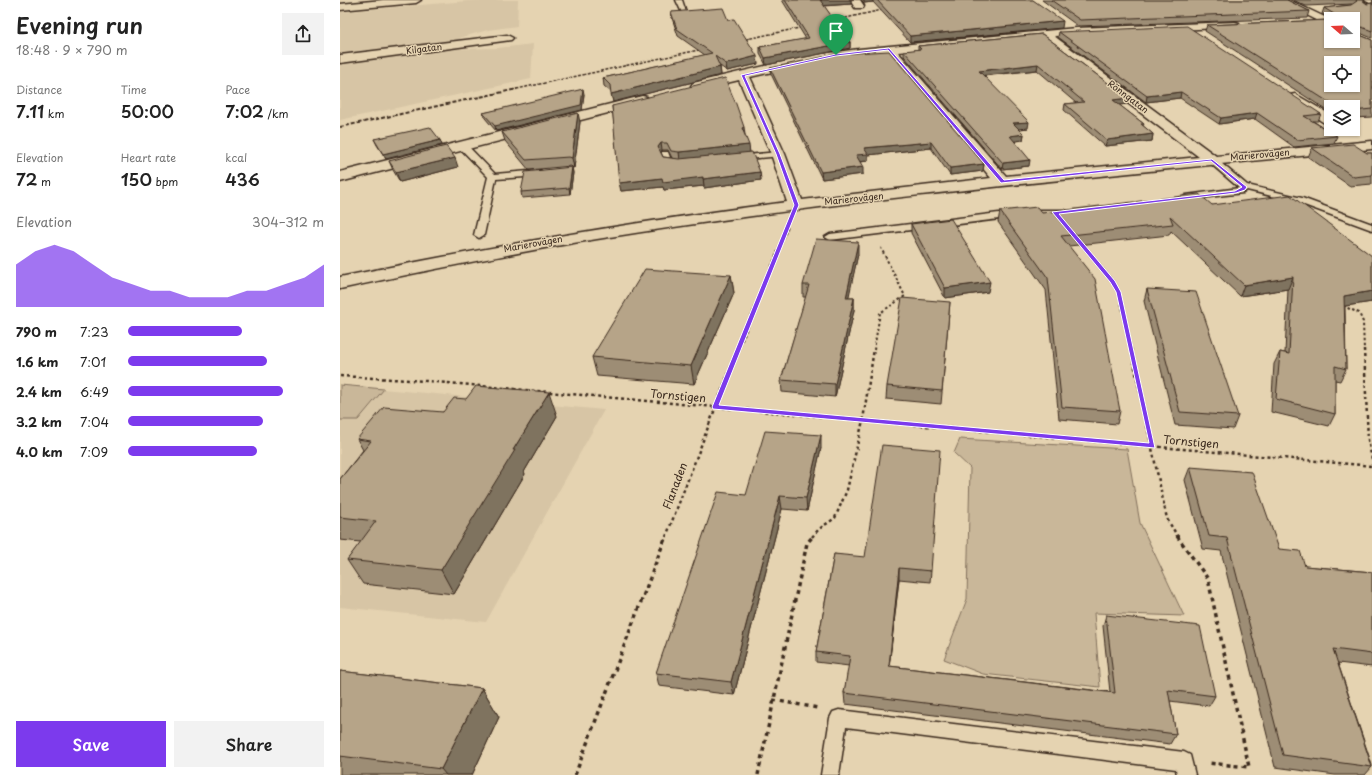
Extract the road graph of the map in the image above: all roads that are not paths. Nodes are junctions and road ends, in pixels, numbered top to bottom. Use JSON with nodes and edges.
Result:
{"nodes":[{"id":1,"x":416,"y":0,"type":"edge"},
{"id":2,"x":679,"y":0,"type":"edge"},
{"id":3,"x":1281,"y":0,"type":"edge"},
{"id":4,"x":340,"y":7,"type":"edge"},
{"id":5,"x":1326,"y":9,"type":"edge"},
{"id":6,"x":1304,"y":11,"type":"junction"},
{"id":7,"x":685,"y":14,"type":"edge"},
{"id":8,"x":1324,"y":21,"type":"edge"},
{"id":9,"x":1063,"y":22,"type":"edge"},
{"id":10,"x":1303,"y":23,"type":"edge"},
{"id":11,"x":1324,"y":23,"type":"edge"},
{"id":12,"x":1249,"y":24,"type":"edge"},
{"id":13,"x":1187,"y":26,"type":"junction"},
{"id":14,"x":1076,"y":32,"type":"junction"},
{"id":15,"x":1044,"y":34,"type":"junction"},
{"id":16,"x":507,"y":38,"type":"dead end"},
{"id":17,"x":1205,"y":39,"type":"edge"},
{"id":18,"x":889,"y":49,"type":"junction"},
{"id":19,"x":340,"y":59,"type":"edge"},
{"id":20,"x":743,"y":75,"type":"junction"},
{"id":21,"x":683,"y":90,"type":"edge"},
{"id":22,"x":1286,"y":92,"type":"edge"},
{"id":23,"x":653,"y":97,"type":"edge"},
{"id":24,"x":1324,"y":116,"type":"edge"},
{"id":25,"x":1354,"y":136,"type":"edge"},
{"id":26,"x":462,"y":145,"type":"junction"},
{"id":27,"x":1370,"y":145,"type":"edge"},
{"id":28,"x":665,"y":154,"type":"edge"},
{"id":29,"x":778,"y":154,"type":"junction"},
{"id":30,"x":726,"y":159,"type":"edge"},
{"id":31,"x":1212,"y":160,"type":"junction"},
{"id":32,"x":685,"y":164,"type":"edge"},
{"id":33,"x":547,"y":172,"type":"edge"},
{"id":34,"x":340,"y":177,"type":"edge"},
{"id":35,"x":492,"y":177,"type":"junction"},
{"id":36,"x":1002,"y":182,"type":"junction"},
{"id":37,"x":1244,"y":187,"type":"junction"},
{"id":38,"x":1176,"y":200,"type":"edge"},
{"id":39,"x":796,"y":205,"type":"junction"},
{"id":40,"x":1076,"y":212,"type":"edge"},
{"id":41,"x":1372,"y":227,"type":"edge"},
{"id":42,"x":479,"y":235,"type":"dead end"},
{"id":43,"x":830,"y":237,"type":"dead end"},
{"id":44,"x":340,"y":283,"type":"edge"},
{"id":45,"x":1185,"y":768,"type":"edge"},
{"id":46,"x":830,"y":775,"type":"edge"}],
"edges":[{"from":1,"to":4,"type":"street"},
{"from":2,"to":7,"type":"lane"},
{"from":3,"to":6,"type":"street"},
{"from":5,"to":6,"type":"street"},
{"from":6,"to":8,"type":"street"},
{"from":9,"to":14,"type":"street"},
{"from":10,"to":11,"type":"street"},
{"from":12,"to":13,"type":"street"},
{"from":13,"to":14,"type":"street"},
{"from":13,"to":17,"type":"street"},
{"from":14,"to":15,"type":"street"},
{"from":15,"to":18,"type":"street"},
{"from":15,"to":31,"type":"street","name":"Rönngatan"},
{"from":16,"to":19,"type":"street","name":"Kilgatan"},
{"from":18,"to":20,"type":"street"},
{"from":18,"to":36,"type":"street"},
{"from":20,"to":21,"type":"street"},
{"from":20,"to":29,"type":"street"},
{"from":22,"to":24,"type":"street"},
{"from":23,"to":26,"type":"street"},
{"from":25,"to":27,"type":"street"},
{"from":26,"to":34,"type":"street"},
{"from":26,"to":35,"type":"lane"},
{"from":27,"to":31,"type":"street","name":"Marierovägen"},
{"from":28,"to":32,"type":"lane"},
{"from":29,"to":30,"type":"lane"},
{"from":29,"to":39,"type":"street"},
{"from":31,"to":36,"type":"street","name":"Marierovägen"},
{"from":31,"to":37,"type":"lane"},
{"from":33,"to":35,"type":"lane"},
{"from":35,"to":42,"type":"lane"},
{"from":36,"to":39,"type":"street","name":"Marierovägen"},
{"from":37,"to":38,"type":"lane"},
{"from":37,"to":41,"type":"lane"},
{"from":39,"to":44,"type":"street","name":"Marierovägen"},
{"from":40,"to":43,"type":"lane"},
{"from":45,"to":46,"type":"lane"}]}
